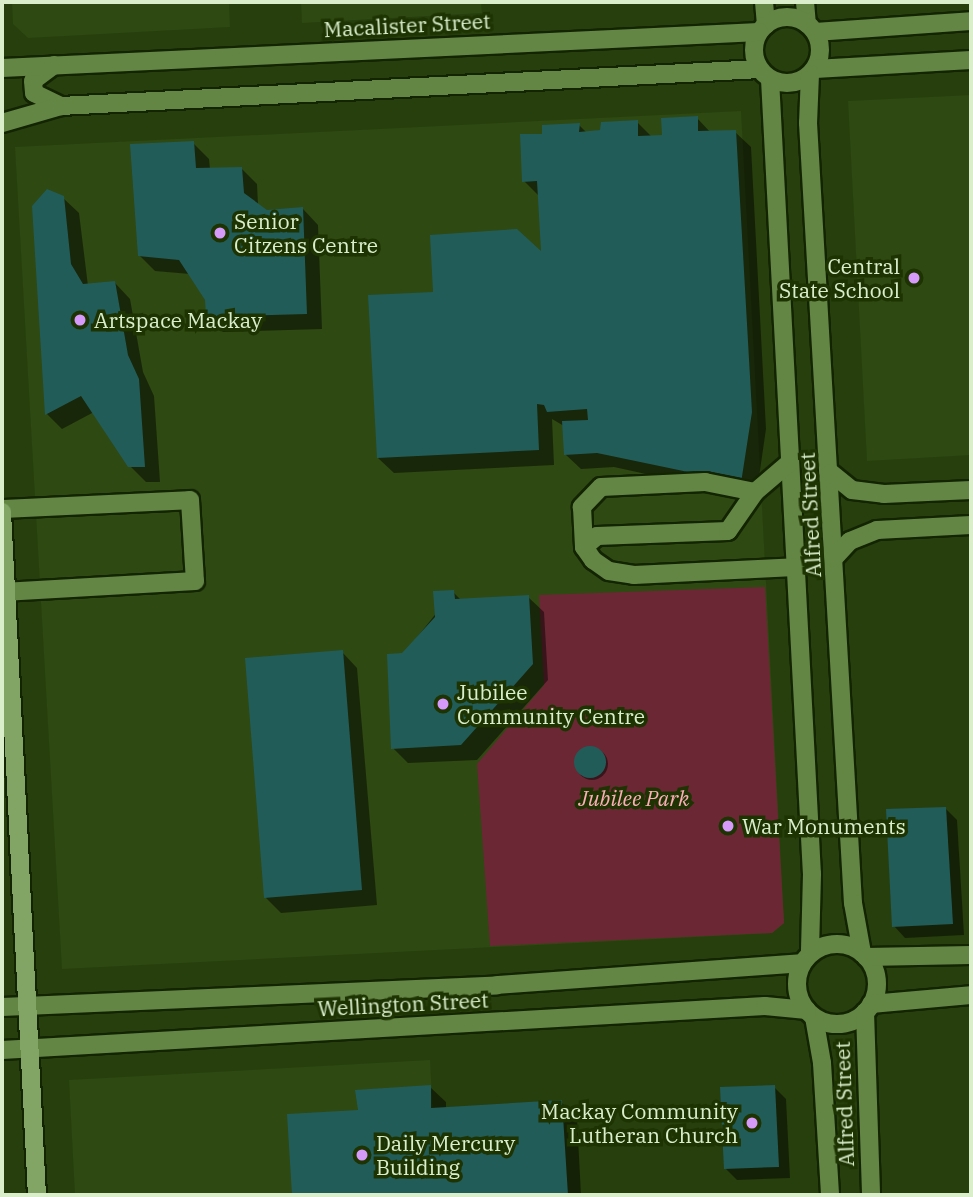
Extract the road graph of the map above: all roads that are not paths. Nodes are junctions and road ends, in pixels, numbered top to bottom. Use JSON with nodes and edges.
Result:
{"nodes":[{"id":1,"x":765,"y":2,"type":"edge"},
{"id":2,"x":805,"y":2,"type":"edge"},
{"id":3,"x":971,"y":21,"type":"edge"},
{"id":4,"x":762,"y":28,"type":"junction"},
{"id":5,"x":811,"y":28,"type":"junction"},
{"id":6,"x":971,"y":60,"type":"edge"},
{"id":7,"x":58,"y":64,"type":"junction"},
{"id":8,"x":2,"y":68,"type":"edge"},
{"id":9,"x":812,"y":71,"type":"junction"},
{"id":10,"x":765,"y":74,"type":"junction"},
{"id":11,"x":61,"y":106,"type":"junction"},
{"id":12,"x":2,"y":123,"type":"edge"},
{"id":13,"x":789,"y":463,"type":"junction"},
{"id":14,"x":831,"y":473,"type":"junction"},
{"id":15,"x":971,"y":490,"type":"edge"},
{"id":16,"x":755,"y":492,"type":"junction"},
{"id":17,"x":2,"y":511,"type":"edge"},
{"id":18,"x":971,"y":525,"type":"edge"},
{"id":19,"x":584,"y":547,"type":"junction"},
{"id":20,"x":834,"y":558,"type":"junction"},
{"id":21,"x":795,"y":567,"type":"junction"},
{"id":22,"x":7,"y":592,"type":"junction"},
{"id":23,"x":864,"y":955,"type":"junction"},
{"id":24,"x":971,"y":955,"type":"edge"},
{"id":25,"x":806,"y":958,"type":"junction"},
{"id":26,"x":971,"y":995,"type":"edge"},
{"id":27,"x":25,"y":1005,"type":"junction"},
{"id":28,"x":2,"y":1007,"type":"edge"},
{"id":29,"x":868,"y":1008,"type":"junction"},
{"id":30,"x":810,"y":1014,"type":"junction"},
{"id":31,"x":28,"y":1048,"type":"junction"},
{"id":32,"x":2,"y":1050,"type":"edge"},
{"id":33,"x":37,"y":1195,"type":"edge"},
{"id":34,"x":830,"y":1195,"type":"edge"},
{"id":35,"x":871,"y":1195,"type":"edge"}],
"edges":[{"from":1,"to":4,"type":"street"},
{"from":2,"to":5,"type":"street"},
{"from":3,"to":5,"type":"street"},
{"from":4,"to":5,"type":"street"},
{"from":4,"to":7,"type":"street","name":"Macalister Street"},
{"from":4,"to":10,"type":"street"},
{"from":5,"to":9,"type":"street"},
{"from":6,"to":9,"type":"street"},
{"from":7,"to":8,"type":"street","name":"Macalister Street"},
{"from":7,"to":11,"type":"street"},
{"from":9,"to":10,"type":"street"},
{"from":9,"to":14,"type":"street","name":"Alfred Street"},
{"from":10,"to":11,"type":"street"},
{"from":10,"to":13,"type":"street","name":"Alfred Street"},
{"from":11,"to":12,"type":"street"},
{"from":13,"to":16,"type":"street"},
{"from":13,"to":21,"type":"street","name":"Alfred Street"},
{"from":14,"to":15,"type":"street"},
{"from":14,"to":20,"type":"street","name":"Alfred Street"},
{"from":16,"to":19,"type":"street"},
{"from":16,"to":19,"type":"street"},
{"from":17,"to":22,"type":"main road"},
{"from":17,"to":22,"type":"street"},
{"from":18,"to":20,"type":"street"},
{"from":19,"to":21,"type":"street"},
{"from":20,"to":23,"type":"street","name":"Alfred Street"},
{"from":21,"to":25,"type":"street","name":"Alfred Street"},
{"from":22,"to":27,"type":"main road"},
{"from":23,"to":24,"type":"street"},
{"from":23,"to":25,"type":"street"},
{"from":23,"to":29,"type":"street"},
{"from":25,"to":27,"type":"street","name":"Wellington Street"},
{"from":25,"to":30,"type":"street"},
{"from":26,"to":29,"type":"street"},
{"from":27,"to":28,"type":"street","name":"Wellington Street"},
{"from":27,"to":31,"type":"main road"},
{"from":29,"to":30,"type":"street"},
{"from":29,"to":35,"type":"street","name":"Alfred Street"},
{"from":30,"to":31,"type":"street","name":"Wellington Street"},
{"from":30,"to":34,"type":"street","name":"Alfred Street"},
{"from":31,"to":32,"type":"street","name":"Wellington Street"},
{"from":31,"to":33,"type":"main road"}]}
